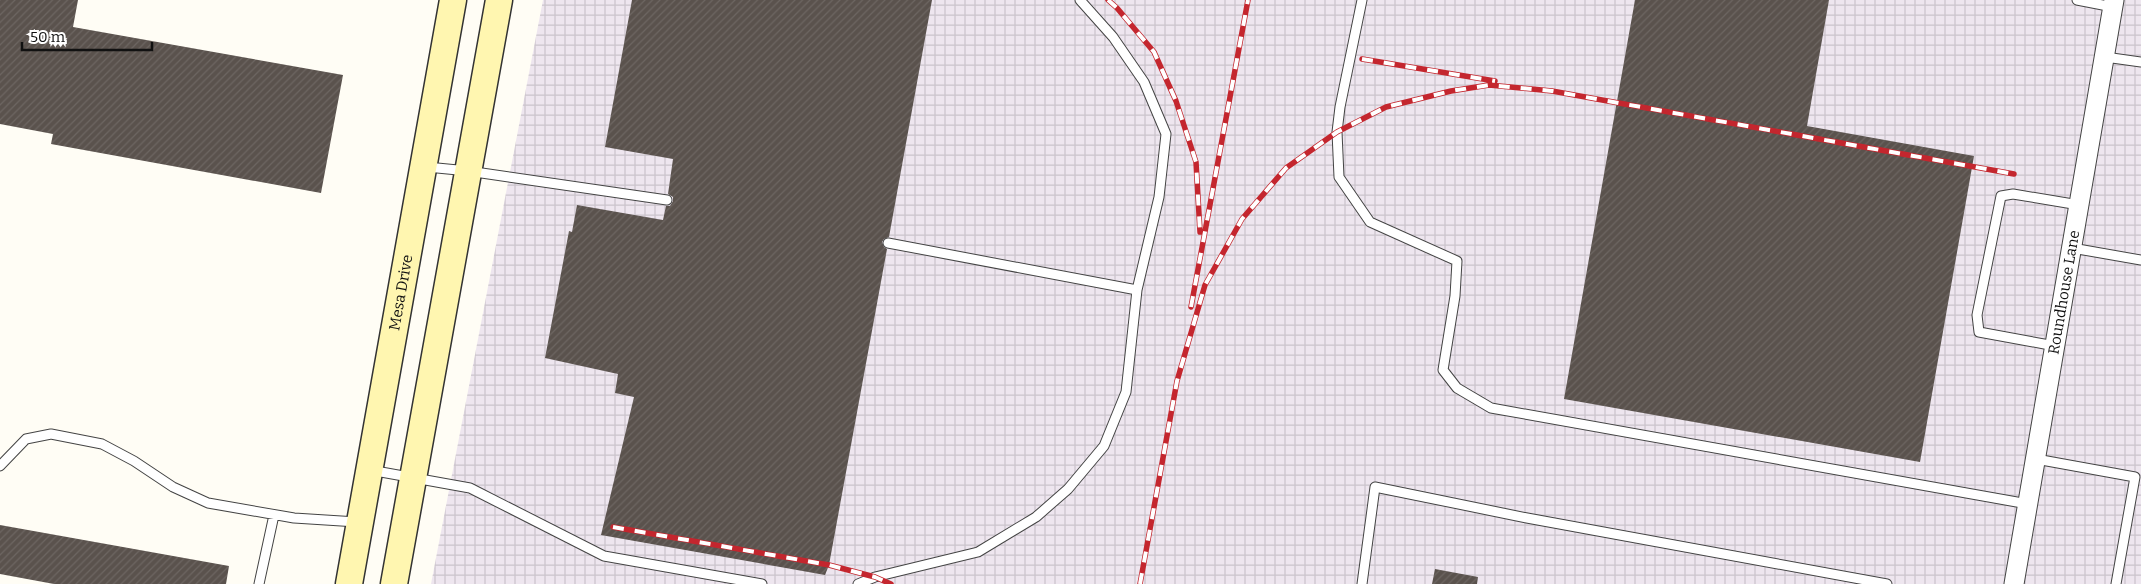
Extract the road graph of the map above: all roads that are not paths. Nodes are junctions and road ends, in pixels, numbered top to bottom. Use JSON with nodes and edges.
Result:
{"nodes":[{"id":1,"x":454,"y":0,"type":"edge"},
{"id":2,"x":499,"y":0,"type":"edge"},
{"id":3,"x":1080,"y":0,"type":"edge"},
{"id":4,"x":1362,"y":0,"type":"edge"},
{"id":5,"x":2077,"y":0,"type":"edge"},
{"id":6,"x":2113,"y":3,"type":"edge"},
{"id":7,"x":2105,"y":58,"type":"junction"},
{"id":8,"x":2141,"y":62,"type":"edge"},
{"id":9,"x":424,"y":166,"type":"junction"},
{"id":10,"x":468,"y":171,"type":"junction"},
{"id":11,"x":667,"y":200,"type":"dead end"},
{"id":12,"x":2079,"y":205,"type":"junction"},
{"id":13,"x":888,"y":244,"type":"dead end"},
{"id":14,"x":2072,"y":248,"type":"junction"},
{"id":15,"x":2141,"y":260,"type":"edge"},
{"id":16,"x":1137,"y":290,"type":"junction"},
{"id":17,"x":2055,"y":346,"type":"junction"},
{"id":18,"x":2036,"y":459,"type":"junction"},
{"id":19,"x":0,"y":466,"type":"edge"},
{"id":20,"x":370,"y":470,"type":"junction"},
{"id":21,"x":413,"y":477,"type":"junction"},
{"id":22,"x":2029,"y":504,"type":"junction"},
{"id":23,"x":274,"y":515,"type":"junction"},
{"id":24,"x":360,"y":522,"type":"junction"},
{"id":25,"x":259,"y":584,"type":"edge"},
{"id":26,"x":348,"y":584,"type":"edge"},
{"id":27,"x":394,"y":584,"type":"edge"},
{"id":28,"x":762,"y":584,"type":"edge"},
{"id":29,"x":858,"y":584,"type":"edge"},
{"id":30,"x":1362,"y":584,"type":"edge"},
{"id":31,"x":1887,"y":584,"type":"edge"},
{"id":32,"x":2014,"y":584,"type":"edge"},
{"id":33,"x":2116,"y":584,"type":"edge"}],
"edges":[{"from":1,"to":9,"type":"main road","name":"Mesa Drive"},
{"from":2,"to":10,"type":"main road"},
{"from":3,"to":16,"type":"lane"},
{"from":4,"to":22,"type":"lane"},
{"from":5,"to":6,"type":"lane"},
{"from":6,"to":7,"type":"street","name":"Roundhouse Lane"},
{"from":7,"to":8,"type":"lane"},
{"from":7,"to":12,"type":"street","name":"Roundhouse Lane"},
{"from":9,"to":10,"type":"lane"},
{"from":9,"to":20,"type":"main road","name":"Mesa Drive"},
{"from":10,"to":11,"type":"lane"},
{"from":10,"to":21,"type":"main road"},
{"from":12,"to":14,"type":"street","name":"Roundhouse Lane"},
{"from":12,"to":17,"type":"lane"},
{"from":13,"to":16,"type":"lane"},
{"from":14,"to":15,"type":"lane"},
{"from":14,"to":17,"type":"street","name":"Roundhouse Lane"},
{"from":16,"to":29,"type":"lane"},
{"from":17,"to":18,"type":"street","name":"Roundhouse Lane"},
{"from":18,"to":22,"type":"street","name":"Roundhouse Lane"},
{"from":18,"to":33,"type":"lane"},
{"from":19,"to":23,"type":"lane"},
{"from":20,"to":21,"type":"lane"},
{"from":20,"to":24,"type":"main road","name":"Mesa Drive"},
{"from":21,"to":27,"type":"main road"},
{"from":21,"to":28,"type":"lane"},
{"from":22,"to":32,"type":"street","name":"Roundhouse Lane"},
{"from":23,"to":24,"type":"lane"},
{"from":23,"to":25,"type":"lane"},
{"from":24,"to":26,"type":"main road","name":"Mesa Drive"},
{"from":30,"to":31,"type":"lane"}]}
